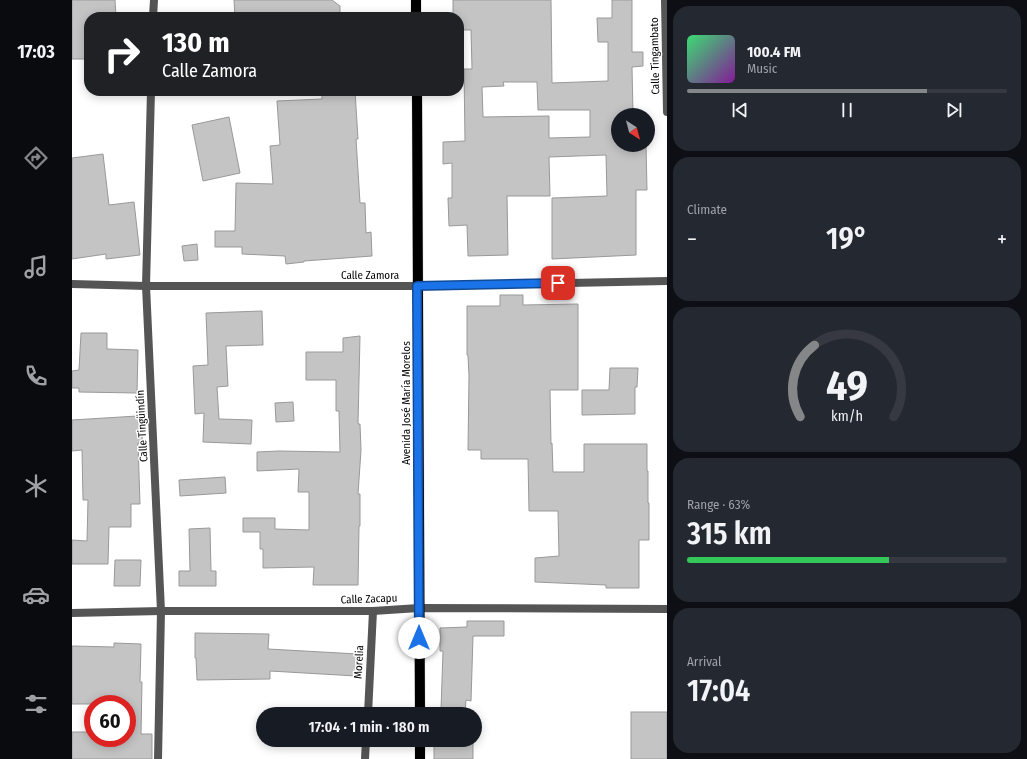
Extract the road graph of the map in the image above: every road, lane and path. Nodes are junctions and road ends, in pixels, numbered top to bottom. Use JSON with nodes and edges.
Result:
{"nodes":[{"id":1,"x":154,"y":0,"type":"edge"},
{"id":2,"x":416,"y":0,"type":"edge"},
{"id":3,"x":665,"y":0,"type":"edge"},
{"id":4,"x":153,"y":12,"type":"edge"},
{"id":5,"x":416,"y":12,"type":"edge"},
{"id":6,"x":151,"y":96,"type":"edge"},
{"id":7,"x":417,"y":96,"type":"edge"},
{"id":8,"x":667,"y":112,"type":"edge"},
{"id":9,"x":667,"y":281,"type":"edge"},
{"id":10,"x":72,"y":284,"type":"edge"},
{"id":11,"x":146,"y":286,"type":"junction"},
{"id":12,"x":417,"y":286,"type":"junction"},
{"id":13,"x":419,"y":608,"type":"junction"},
{"id":14,"x":667,"y":609,"type":"edge"},
{"id":15,"x":161,"y":611,"type":"junction"},
{"id":16,"x":373,"y":611,"type":"junction"},
{"id":17,"x":72,"y":613,"type":"edge"},
{"id":18,"x":368,"y":707,"type":"edge"},
{"id":19,"x":420,"y":707,"type":"edge"},
{"id":20,"x":366,"y":747,"type":"edge"},
{"id":21,"x":420,"y":747,"type":"edge"},
{"id":22,"x":158,"y":759,"type":"edge"},
{"id":23,"x":365,"y":759,"type":"edge"},
{"id":24,"x":420,"y":759,"type":"edge"}],
"edges":[{"from":1,"to":4,"type":"street"},
{"from":2,"to":5,"type":"main road"},
{"from":3,"to":8,"type":"street","name":"Calle Tingambato"},
{"from":6,"to":11,"type":"street","name":"Calle Tingüindín"},
{"from":7,"to":12,"type":"main road","name":"Avenida José María Morelos"},
{"from":9,"to":12,"type":"street","name":"Calle Zamora"},
{"from":10,"to":11,"type":"street","name":"Calle Zamora"},
{"from":11,"to":12,"type":"street","name":"Calle Zamora"},
{"from":11,"to":15,"type":"street","name":"Calle Tingüindín"},
{"from":12,"to":13,"type":"main road","name":"Avenida José María Morelos"},
{"from":13,"to":14,"type":"street","name":"Calle Zacapu"},
{"from":13,"to":16,"type":"street","name":"Calle Zacapu"},
{"from":13,"to":19,"type":"main road","name":"Avenida José María Morelos"},
{"from":15,"to":16,"type":"street","name":"Calle Zacapu"},
{"from":15,"to":17,"type":"street","name":"Calle Zacapu"},
{"from":15,"to":22,"type":"street","name":"Calle Tingüindín"},
{"from":16,"to":18,"type":"street","name":"Morelia"},
{"from":20,"to":23,"type":"street"},
{"from":21,"to":24,"type":"main road"}]}
